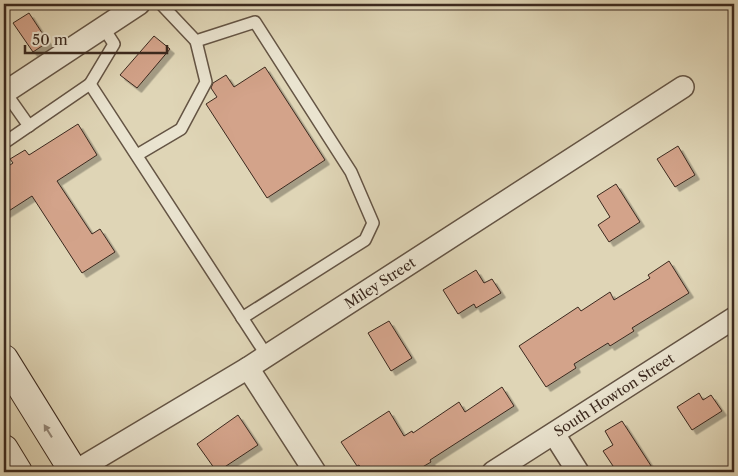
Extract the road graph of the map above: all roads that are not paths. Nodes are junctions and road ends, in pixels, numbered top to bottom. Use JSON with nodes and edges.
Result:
{"nodes":[{"id":1,"x":139,"y":4,"type":"edge"},
{"id":2,"x":161,"y":4,"type":"edge"},
{"id":3,"x":103,"y":27,"type":"junction"},
{"id":4,"x":196,"y":41,"type":"junction"},
{"id":5,"x":90,"y":84,"type":"junction"},
{"id":6,"x":683,"y":87,"type":"dead end"},
{"id":7,"x":5,"y":93,"type":"edge"},
{"id":8,"x":29,"y":126,"type":"junction"},
{"id":9,"x":4,"y":143,"type":"edge"},
{"id":10,"x":137,"y":155,"type":"junction"},
{"id":11,"x":242,"y":318,"type":"junction"},
{"id":12,"x":734,"y":318,"type":"edge"},
{"id":13,"x":267,"y":356,"type":"junction"},
{"id":14,"x":4,"y":359,"type":"edge"},
{"id":15,"x":248,"y":368,"type":"junction"},
{"id":16,"x":554,"y":434,"type":"junction"},
{"id":17,"x":4,"y":449,"type":"edge"},
{"id":18,"x":18,"y":472,"type":"edge"},
{"id":19,"x":73,"y":472,"type":"edge"},
{"id":20,"x":315,"y":472,"type":"edge"},
{"id":21,"x":493,"y":472,"type":"edge"},
{"id":22,"x":578,"y":472,"type":"edge"}],
"edges":[{"from":1,"to":3,"type":"street"},
{"from":2,"to":4,"type":"lane"},
{"from":3,"to":5,"type":"lane"},
{"from":3,"to":7,"type":"street"},
{"from":4,"to":10,"type":"lane"},
{"from":4,"to":11,"type":"lane"},
{"from":5,"to":8,"type":"lane"},
{"from":5,"to":10,"type":"lane"},
{"from":6,"to":13,"type":"street","name":"Miley Street"},
{"from":7,"to":8,"type":"lane"},
{"from":8,"to":9,"type":"lane"},
{"from":10,"to":11,"type":"lane"},
{"from":11,"to":13,"type":"lane"},
{"from":12,"to":16,"type":"street","name":"South Howton Street"},
{"from":13,"to":15,"type":"street","name":"Miley Street"},
{"from":19,"to":14,"type":"main road","one_way":true},
{"from":15,"to":19,"type":"street","name":"Miley Street"},
{"from":15,"to":20,"type":"street"},
{"from":16,"to":21,"type":"street","name":"South Howton Street"},
{"from":16,"to":22,"type":"street"},
{"from":17,"to":18,"type":"main road"}]}
